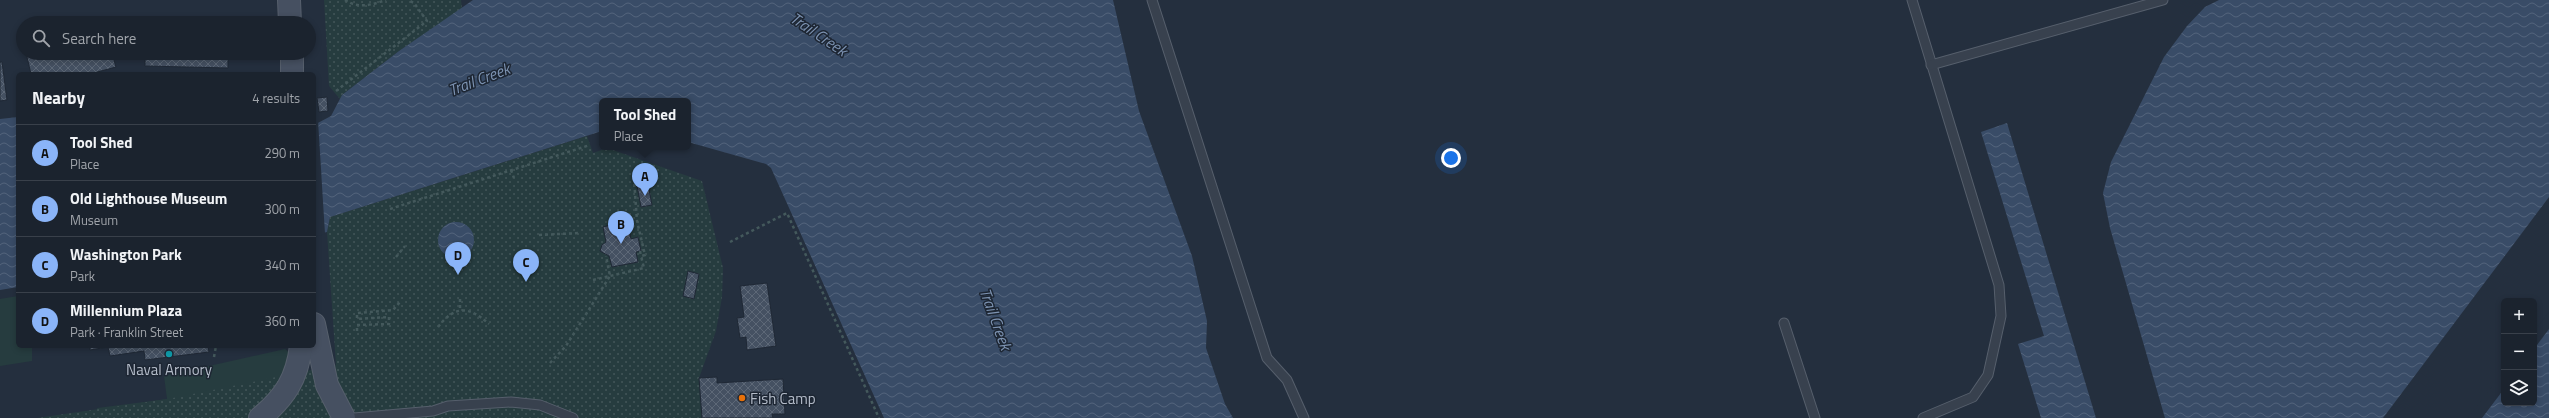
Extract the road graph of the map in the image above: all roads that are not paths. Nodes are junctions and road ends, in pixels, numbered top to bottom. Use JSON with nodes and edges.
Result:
{"nodes":[{"id":1,"x":289,"y":0,"type":"edge"},
{"id":2,"x":1152,"y":0,"type":"edge"},
{"id":3,"x":1912,"y":0,"type":"edge"},
{"id":4,"x":2163,"y":0,"type":"edge"},
{"id":5,"x":290,"y":16,"type":"edge"},
{"id":6,"x":292,"y":60,"type":"edge"},
{"id":7,"x":1931,"y":65,"type":"junction"},
{"id":8,"x":292,"y":72,"type":"edge"},
{"id":9,"x":1784,"y":323,"type":"dead end"},
{"id":10,"x":316,"y":333,"type":"edge"},
{"id":11,"x":301,"y":348,"type":"edge"},
{"id":12,"x":260,"y":418,"type":"edge"},
{"id":13,"x":344,"y":418,"type":"edge"},
{"id":14,"x":354,"y":418,"type":"edge"},
{"id":15,"x":573,"y":418,"type":"edge"},
{"id":16,"x":1304,"y":418,"type":"edge"},
{"id":17,"x":1815,"y":418,"type":"edge"},
{"id":18,"x":1923,"y":418,"type":"edge"}],
"edges":[{"from":1,"to":5,"type":"street"},
{"from":2,"to":16,"type":"lane"},
{"from":3,"to":7,"type":"lane"},
{"from":4,"to":7,"type":"lane"},
{"from":6,"to":8,"type":"street"},
{"from":7,"to":18,"type":"lane"},
{"from":9,"to":17,"type":"lane"},
{"from":10,"to":13,"type":"street"},
{"from":11,"to":12,"type":"street"},
{"from":14,"to":15,"type":"lane"}]}
